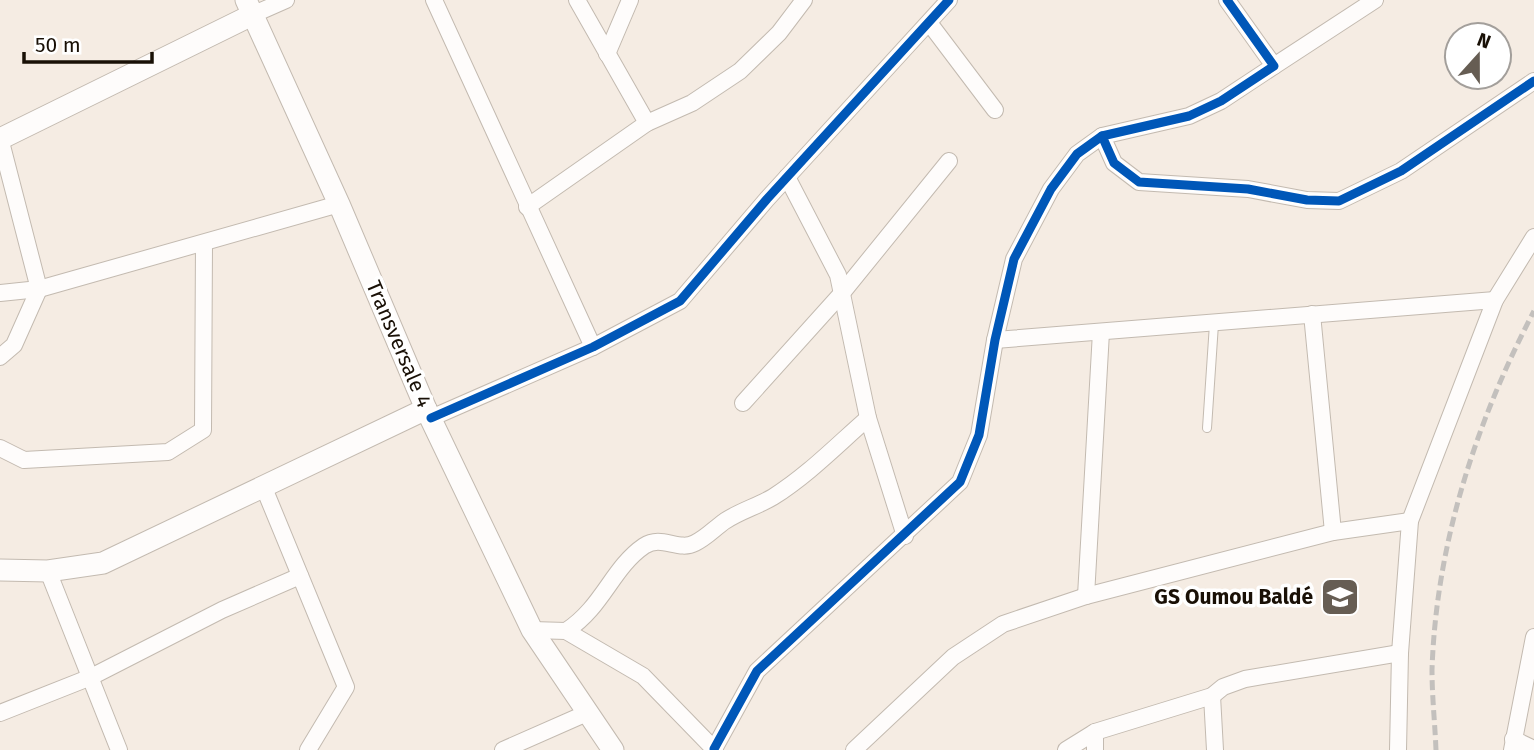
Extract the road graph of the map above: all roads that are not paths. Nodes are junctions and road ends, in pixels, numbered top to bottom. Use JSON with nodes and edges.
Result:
{"nodes":[{"id":1,"x":286,"y":0,"type":"edge"},
{"id":2,"x":435,"y":0,"type":"edge"},
{"id":3,"x":577,"y":0,"type":"edge"},
{"id":4,"x":630,"y":0,"type":"edge"},
{"id":5,"x":804,"y":0,"type":"edge"},
{"id":6,"x":949,"y":0,"type":"edge"},
{"id":7,"x":1227,"y":0,"type":"edge"},
{"id":8,"x":1375,"y":0,"type":"edge"},
{"id":9,"x":249,"y":8,"type":"edge"},
{"id":10,"x":930,"y":24,"type":"junction"},
{"id":11,"x":607,"y":54,"type":"junction"},
{"id":12,"x":1274,"y":66,"type":"junction"},
{"id":13,"x":1534,"y":81,"type":"edge"},
{"id":14,"x":995,"y":110,"type":"dead end"},
{"id":15,"x":647,"y":123,"type":"junction"},
{"id":16,"x":1102,"y":136,"type":"junction"},
{"id":17,"x":0,"y":138,"type":"edge"},
{"id":18,"x":949,"y":161,"type":"dead end"},
{"id":19,"x":787,"y":177,"type":"junction"},
{"id":20,"x":339,"y":204,"type":"junction"},
{"id":21,"x":527,"y":207,"type":"junction"},
{"id":22,"x":1534,"y":237,"type":"edge"},
{"id":23,"x":204,"y":244,"type":"junction"},
{"id":24,"x":39,"y":289,"type":"junction"},
{"id":25,"x":0,"y":293,"type":"edge"},
{"id":26,"x":842,"y":293,"type":"junction"},
{"id":27,"x":1495,"y":300,"type":"junction"},
{"id":28,"x":1312,"y":314,"type":"junction"},
{"id":29,"x":1214,"y":324,"type":"junction"},
{"id":30,"x":1101,"y":332,"type":"junction"},
{"id":31,"x":995,"y":340,"type":"junction"},
{"id":32,"x":593,"y":348,"type":"junction"},
{"id":33,"x":0,"y":357,"type":"edge"},
{"id":34,"x":743,"y":403,"type":"dead end"},
{"id":35,"x":429,"y":414,"type":"junction"},
{"id":36,"x":868,"y":418,"type":"junction"},
{"id":37,"x":1207,"y":428,"type":"dead end"},
{"id":38,"x":0,"y":448,"type":"edge"},
{"id":39,"x":264,"y":488,"type":"junction"},
{"id":40,"x":1410,"y":521,"type":"junction"},
{"id":41,"x":1333,"y":532,"type":"junction"},
{"id":42,"x":905,"y":536,"type":"junction"},
{"id":43,"x":0,"y":570,"type":"edge"},
{"id":44,"x":48,"y":571,"type":"junction"},
{"id":45,"x":300,"y":576,"type":"junction"},
{"id":46,"x":1086,"y":596,"type":"junction"},
{"id":47,"x":532,"y":630,"type":"junction"},
{"id":48,"x":566,"y":631,"type":"junction"},
{"id":49,"x":1534,"y":637,"type":"edge"},
{"id":50,"x":1400,"y":653,"type":"junction"},
{"id":51,"x":90,"y":677,"type":"junction"},
{"id":52,"x":1212,"y":696,"type":"junction"},
{"id":53,"x":0,"y":713,"type":"edge"},
{"id":54,"x":587,"y":713,"type":"junction"},
{"id":55,"x":548,"y":731,"type":"junction"},
{"id":56,"x":1095,"y":733,"type":"junction"},
{"id":57,"x":1513,"y":745,"type":"edge"},
{"id":58,"x":1534,"y":749,"type":"edge"},
{"id":59,"x":119,"y":750,"type":"edge"},
{"id":60,"x":308,"y":750,"type":"edge"},
{"id":61,"x":503,"y":750,"type":"edge"},
{"id":62,"x":534,"y":750,"type":"edge"},
{"id":63,"x":613,"y":750,"type":"edge"},
{"id":64,"x":714,"y":750,"type":"edge"},
{"id":65,"x":854,"y":750,"type":"edge"},
{"id":66,"x":1066,"y":750,"type":"edge"},
{"id":67,"x":1095,"y":750,"type":"edge"},
{"id":68,"x":1215,"y":750,"type":"edge"},
{"id":69,"x":1398,"y":750,"type":"edge"}],
"edges":[{"from":1,"to":9,"type":"street"},
{"from":2,"to":21,"type":"street"},
{"from":3,"to":11,"type":"street"},
{"from":4,"to":11,"type":"street"},
{"from":5,"to":15,"type":"street"},
{"from":6,"to":10,"type":"street"},
{"from":7,"to":12,"type":"street"},
{"from":8,"to":12,"type":"street"},
{"from":9,"to":17,"type":"main road"},
{"from":9,"to":20,"type":"main road","name":"Transversale 4"},
{"from":10,"to":14,"type":"street"},
{"from":10,"to":19,"type":"street"},
{"from":11,"to":15,"type":"street"},
{"from":12,"to":16,"type":"street"},
{"from":13,"to":16,"type":"street"},
{"from":15,"to":21,"type":"street"},
{"from":16,"to":31,"type":"street"},
{"from":17,"to":24,"type":"street"},
{"from":18,"to":26,"type":"street"},
{"from":19,"to":26,"type":"street"},
{"from":19,"to":32,"type":"street"},
{"from":20,"to":23,"type":"street"},
{"from":20,"to":35,"type":"main road","name":"Transversale 4"},
{"from":21,"to":32,"type":"street"},
{"from":22,"to":27,"type":"street"},
{"from":23,"to":24,"type":"street"},
{"from":23,"to":38,"type":"street"},
{"from":24,"to":25,"type":"street"},
{"from":24,"to":33,"type":"street"},
{"from":26,"to":34,"type":"street"},
{"from":26,"to":36,"type":"street"},
{"from":27,"to":28,"type":"street"},
{"from":27,"to":40,"type":"street"},
{"from":28,"to":29,"type":"street"},
{"from":28,"to":41,"type":"street"},
{"from":29,"to":30,"type":"street"},
{"from":29,"to":37,"type":"lane"},
{"from":30,"to":31,"type":"street"},
{"from":30,"to":46,"type":"street"},
{"from":31,"to":42,"type":"street"},
{"from":32,"to":35,"type":"street"},
{"from":35,"to":39,"type":"main road"},
{"from":35,"to":47,"type":"main road","name":"Transversale 4"},
{"from":36,"to":42,"type":"street"},
{"from":36,"to":48,"type":"street"},
{"from":39,"to":44,"type":"main road"},
{"from":39,"to":45,"type":"street"},
{"from":40,"to":41,"type":"street"},
{"from":40,"to":50,"type":"street"},
{"from":41,"to":46,"type":"street"},
{"from":42,"to":64,"type":"street"},
{"from":43,"to":44,"type":"main road"},
{"from":44,"to":51,"type":"street"},
{"from":45,"to":51,"type":"street"},
{"from":45,"to":60,"type":"street"},
{"from":46,"to":65,"type":"street"},
{"from":47,"to":48,"type":"street"},
{"from":47,"to":54,"type":"main road","name":"Transversale 4"},
{"from":48,"to":64,"type":"street"},
{"from":49,"to":57,"type":"street"},
{"from":50,"to":52,"type":"street"},
{"from":50,"to":69,"type":"street"},
{"from":51,"to":53,"type":"street"},
{"from":51,"to":59,"type":"street"},
{"from":52,"to":56,"type":"street"},
{"from":52,"to":68,"type":"street"},
{"from":54,"to":55,"type":"street"},
{"from":54,"to":63,"type":"main road","name":"Transversale 4"},
{"from":55,"to":61,"type":"street"},
{"from":55,"to":62,"type":"street"},
{"from":56,"to":66,"type":"street"},
{"from":56,"to":67,"type":"street"},
{"from":57,"to":58,"type":"street"}]}
